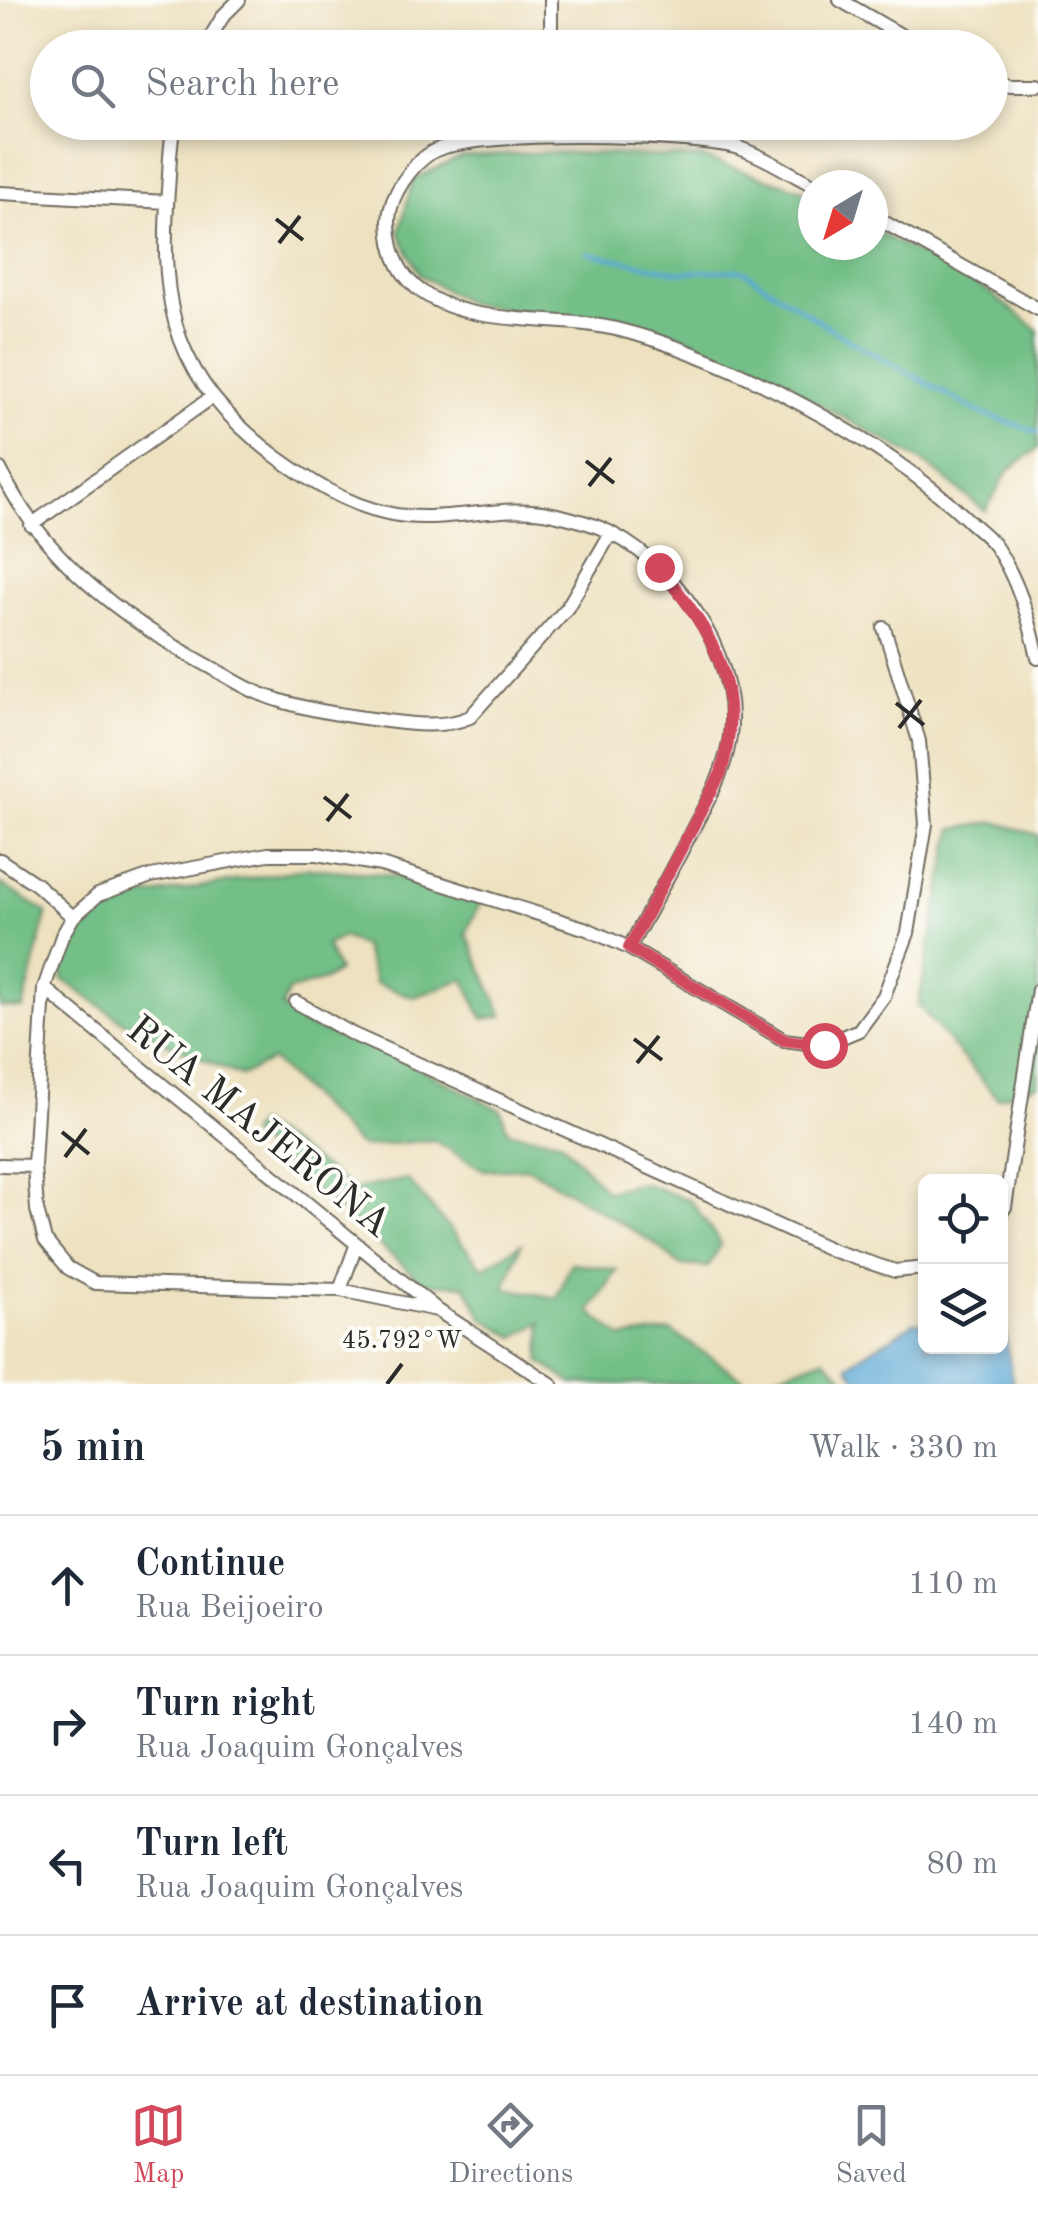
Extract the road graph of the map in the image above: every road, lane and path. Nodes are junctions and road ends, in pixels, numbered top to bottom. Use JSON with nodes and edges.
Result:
{"nodes":[{"id":1,"x":240,"y":0,"type":"edge"},
{"id":2,"x":551,"y":0,"type":"edge"},
{"id":3,"x":840,"y":0,"type":"edge"},
{"id":4,"x":215,"y":30,"type":"edge"},
{"id":5,"x":552,"y":30,"type":"edge"},
{"id":6,"x":892,"y":30,"type":"edge"},
{"id":7,"x":1038,"y":85,"type":"edge"},
{"id":8,"x":1008,"y":86,"type":"edge"},
{"id":9,"x":173,"y":140,"type":"edge"},
{"id":10,"x":481,"y":140,"type":"edge"},
{"id":11,"x":701,"y":140,"type":"edge"},
{"id":12,"x":798,"y":178,"type":"edge"},
{"id":13,"x":0,"y":193,"type":"edge"},
{"id":14,"x":167,"y":202,"type":"junction"},
{"id":15,"x":888,"y":225,"type":"edge"},
{"id":16,"x":1038,"y":310,"type":"edge"},
{"id":17,"x":211,"y":398,"type":"junction"},
{"id":18,"x":0,"y":469,"type":"edge"},
{"id":19,"x":32,"y":525,"type":"junction"},
{"id":20,"x":610,"y":532,"type":"junction"},
{"id":21,"x":884,"y":628,"type":"dead end"},
{"id":22,"x":1038,"y":658,"type":"edge"},
{"id":23,"x":0,"y":860,"type":"edge"},
{"id":24,"x":73,"y":917,"type":"junction"},
{"id":25,"x":629,"y":948,"type":"junction"},
{"id":26,"x":44,"y":988,"type":"junction"},
{"id":27,"x":1038,"y":990,"type":"edge"},
{"id":28,"x":296,"y":1002,"type":"dead end"},
{"id":29,"x":0,"y":1166,"type":"edge"},
{"id":30,"x":34,"y":1166,"type":"junction"},
{"id":31,"x":1008,"y":1187,"type":"edge"},
{"id":32,"x":356,"y":1246,"type":"junction"},
{"id":33,"x":918,"y":1269,"type":"edge"},
{"id":34,"x":340,"y":1290,"type":"junction"},
{"id":35,"x":437,"y":1310,"type":"junction"},
{"id":36,"x":550,"y":1384,"type":"edge"}],
"edges":[{"from":1,"to":4,"type":"street"},
{"from":2,"to":5,"type":"street"},
{"from":3,"to":6,"type":"street"},
{"from":7,"to":8,"type":"street"},
{"from":9,"to":14,"type":"street"},
{"from":10,"to":22,"type":"street"},
{"from":11,"to":12,"type":"street"},
{"from":13,"to":14,"type":"street"},
{"from":14,"to":17,"type":"street"},
{"from":15,"to":16,"type":"street"},
{"from":17,"to":19,"type":"street"},
{"from":17,"to":20,"type":"street"},
{"from":18,"to":19,"type":"street"},
{"from":19,"to":20,"type":"street"},
{"from":20,"to":25,"type":"street"},
{"from":21,"to":25,"type":"street"},
{"from":23,"to":24,"type":"street"},
{"from":24,"to":25,"type":"street"},
{"from":24,"to":26,"type":"street"},
{"from":26,"to":30,"type":"street"},
{"from":26,"to":32,"type":"street","name":"RUA MAJERONA"},
{"from":27,"to":31,"type":"street"},
{"from":28,"to":33,"type":"street"},
{"from":29,"to":30,"type":"street"},
{"from":30,"to":34,"type":"street"},
{"from":32,"to":34,"type":"street"},
{"from":32,"to":35,"type":"street","name":"RUA MAJERONA"},
{"from":34,"to":35,"type":"street"},
{"from":35,"to":36,"type":"street","name":"RUA MAJERONA"}]}
